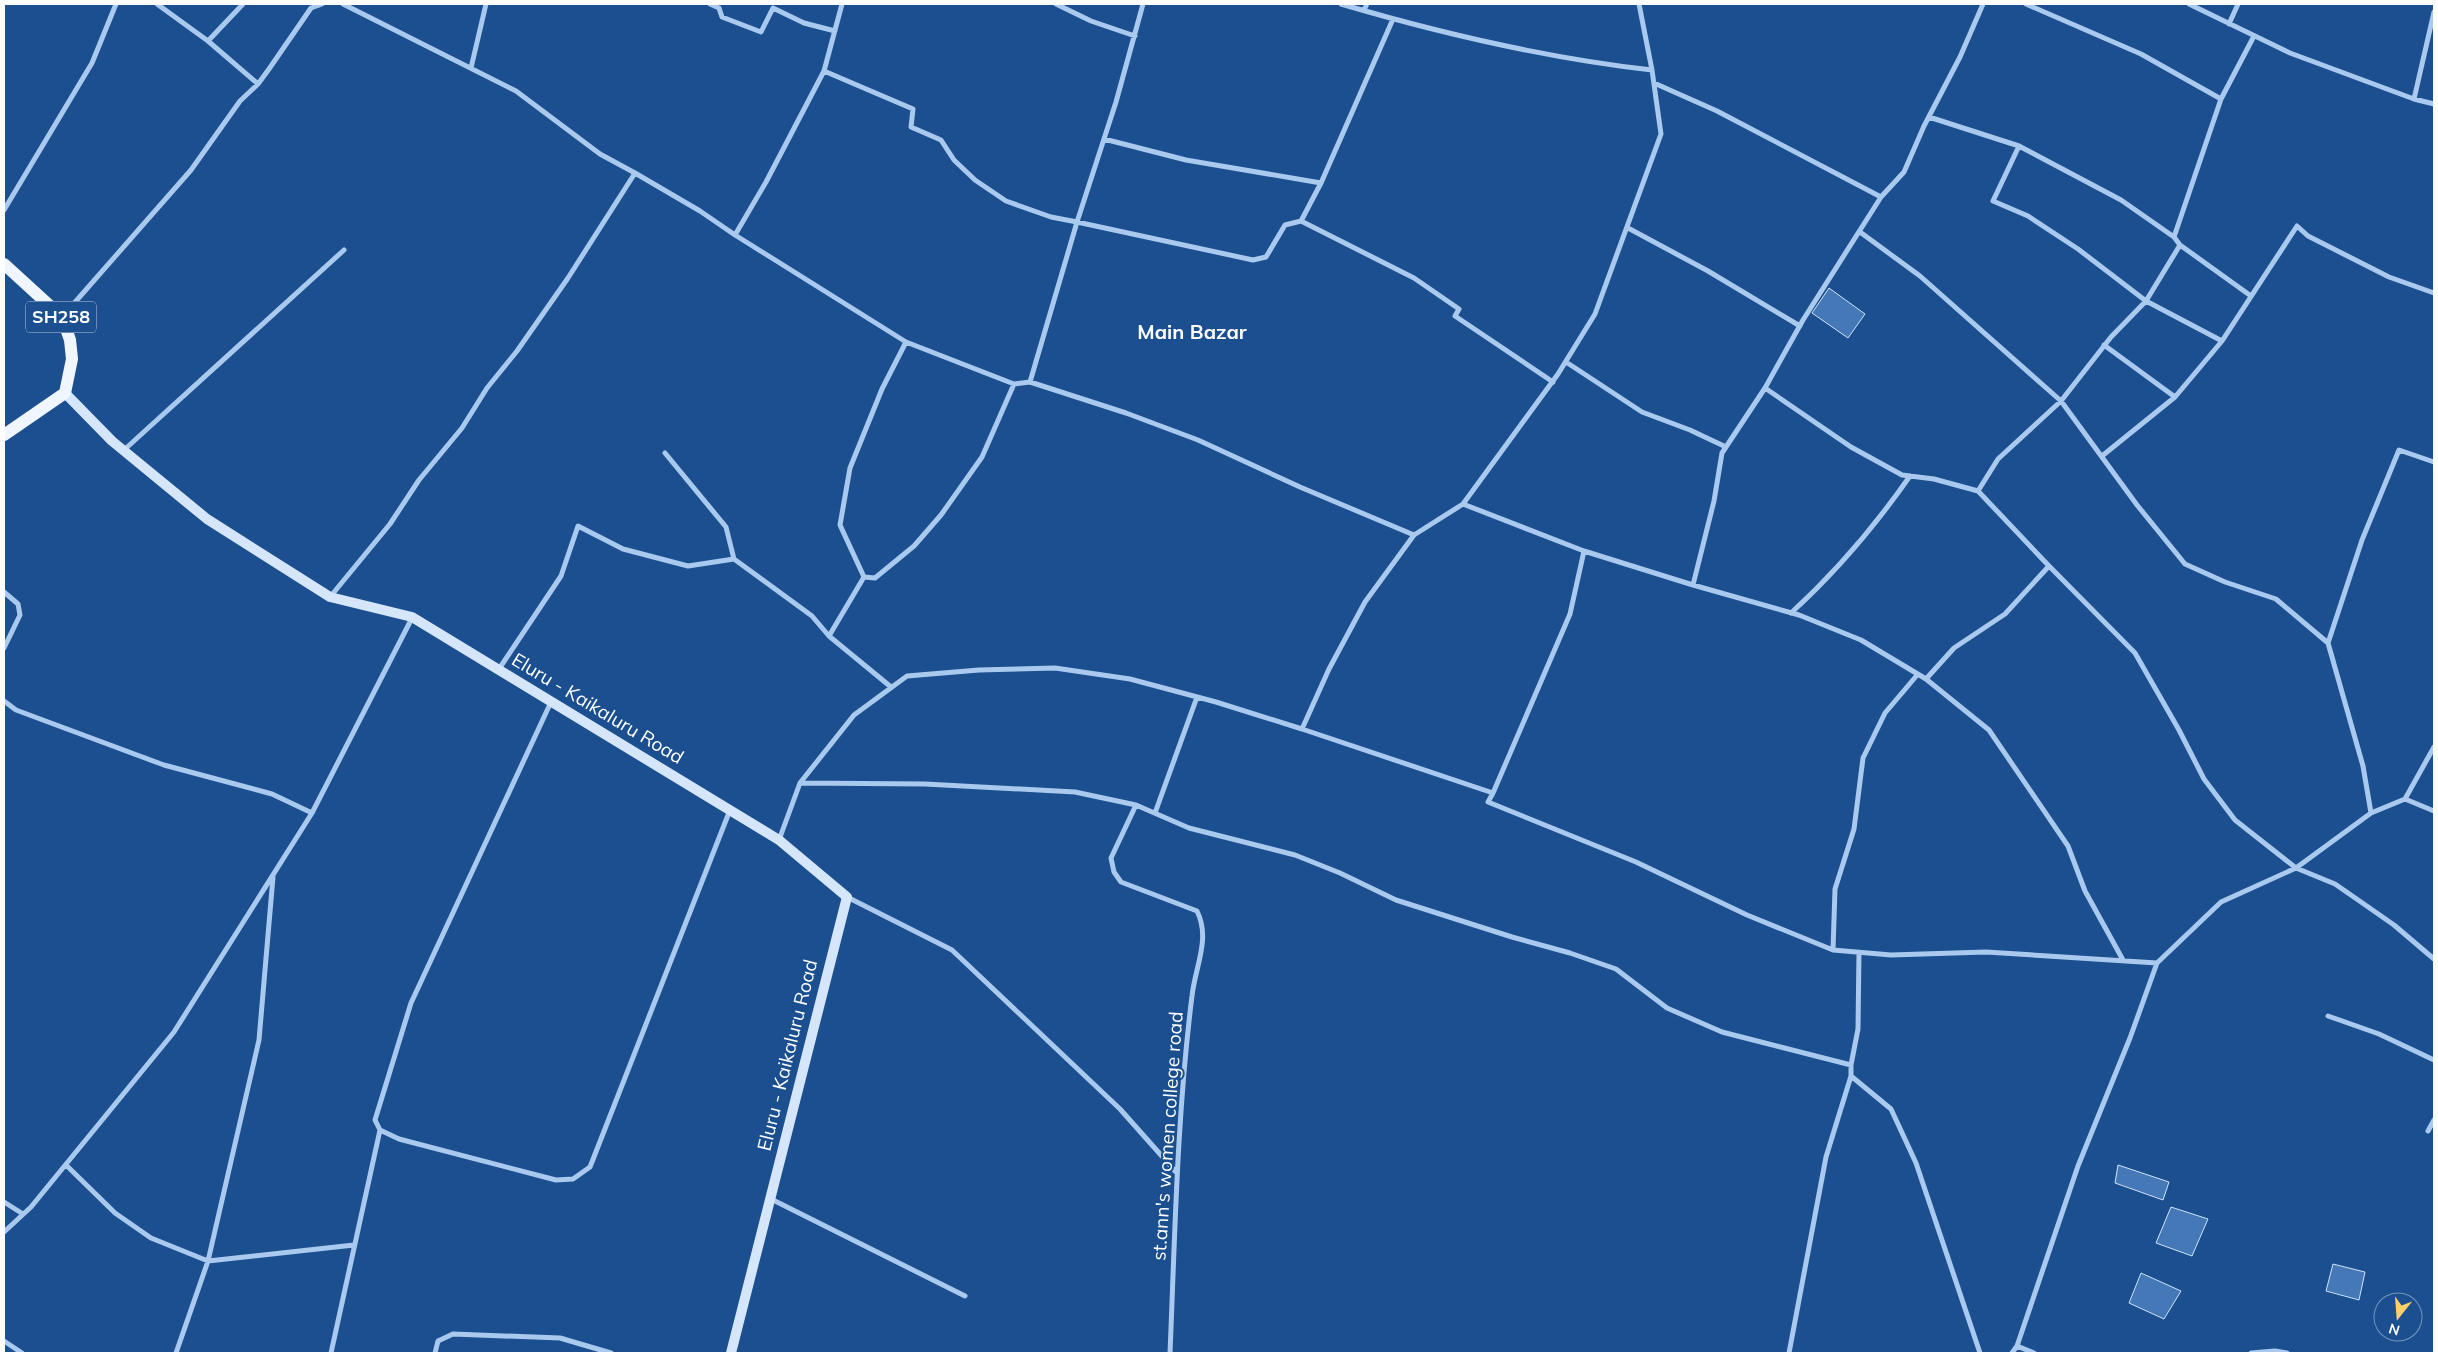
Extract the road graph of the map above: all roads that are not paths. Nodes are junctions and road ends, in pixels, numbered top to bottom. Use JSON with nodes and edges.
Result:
{"nodes":[{"id":1,"x":116,"y":4,"type":"edge"},
{"id":2,"x":157,"y":4,"type":"edge"},
{"id":3,"x":243,"y":4,"type":"edge"},
{"id":4,"x":322,"y":4,"type":"edge"},
{"id":5,"x":343,"y":4,"type":"edge"},
{"id":6,"x":486,"y":4,"type":"edge"},
{"id":7,"x":710,"y":4,"type":"edge"},
{"id":8,"x":842,"y":4,"type":"edge"},
{"id":9,"x":1056,"y":4,"type":"edge"},
{"id":10,"x":1143,"y":4,"type":"edge"},
{"id":11,"x":1341,"y":4,"type":"edge"},
{"id":12,"x":1367,"y":4,"type":"edge"},
{"id":13,"x":1639,"y":4,"type":"edge"},
{"id":14,"x":1983,"y":4,"type":"edge"},
{"id":15,"x":2026,"y":4,"type":"edge"},
{"id":16,"x":2189,"y":4,"type":"edge"},
{"id":17,"x":2238,"y":4,"type":"edge"},
{"id":18,"x":1364,"y":10,"type":"junction"},
{"id":19,"x":2434,"y":12,"type":"edge"},
{"id":20,"x":1394,"y":19,"type":"junction"},
{"id":21,"x":2229,"y":24,"type":"junction"},
{"id":22,"x":835,"y":31,"type":"junction"},
{"id":23,"x":1135,"y":36,"type":"junction"},
{"id":24,"x":2254,"y":36,"type":"junction"},
{"id":25,"x":208,"y":41,"type":"junction"},
{"id":26,"x":471,"y":68,"type":"junction"},
{"id":27,"x":1652,"y":70,"type":"junction"},
{"id":28,"x":824,"y":71,"type":"junction"},
{"id":29,"x":1654,"y":83,"type":"junction"},
{"id":30,"x":258,"y":84,"type":"junction"},
{"id":31,"x":2221,"y":99,"type":"junction"},
{"id":32,"x":2414,"y":99,"type":"junction"},
{"id":33,"x":2434,"y":104,"type":"edge"},
{"id":34,"x":1929,"y":117,"type":"junction"},
{"id":35,"x":1104,"y":139,"type":"junction"},
{"id":36,"x":2019,"y":146,"type":"junction"},
{"id":37,"x":635,"y":173,"type":"junction"},
{"id":38,"x":1321,"y":183,"type":"junction"},
{"id":39,"x":1881,"y":197,"type":"junction"},
{"id":40,"x":4,"y":210,"type":"edge"},
{"id":41,"x":1301,"y":221,"type":"junction"},
{"id":42,"x":1077,"y":222,"type":"junction"},
{"id":43,"x":1628,"y":228,"type":"junction"},
{"id":44,"x":1860,"y":232,"type":"junction"},
{"id":45,"x":735,"y":235,"type":"junction"},
{"id":46,"x":2174,"y":237,"type":"junction"},
{"id":47,"x":2180,"y":245,"type":"junction"},
{"id":48,"x":344,"y":250,"type":"dead end"},
{"id":49,"x":4,"y":264,"type":"edge"},
{"id":50,"x":2434,"y":292,"type":"edge"},
{"id":51,"x":2251,"y":296,"type":"junction"},
{"id":52,"x":2146,"y":301,"type":"junction"},
{"id":53,"x":62,"y":318,"type":"junction"},
{"id":54,"x":1800,"y":326,"type":"junction"},
{"id":55,"x":2222,"y":341,"type":"junction"},
{"id":56,"x":906,"y":342,"type":"junction"},
{"id":57,"x":2104,"y":345,"type":"junction"},
{"id":58,"x":1566,"y":362,"type":"junction"},
{"id":59,"x":1030,"y":382,"type":"junction"},
{"id":60,"x":1553,"y":382,"type":"junction"},
{"id":61,"x":1014,"y":384,"type":"junction"},
{"id":62,"x":1765,"y":388,"type":"junction"},
{"id":63,"x":65,"y":393,"type":"junction"},
{"id":64,"x":2175,"y":397,"type":"junction"},
{"id":65,"x":2061,"y":401,"type":"junction"},
{"id":66,"x":4,"y":436,"type":"edge"},
{"id":67,"x":1726,"y":447,"type":"junction"},
{"id":68,"x":124,"y":451,"type":"junction"},
{"id":69,"x":664,"y":453,"type":"dead end"},
{"id":70,"x":2102,"y":456,"type":"junction"},
{"id":71,"x":2434,"y":462,"type":"edge"},
{"id":72,"x":1910,"y":476,"type":"junction"},
{"id":73,"x":1978,"y":491,"type":"junction"},
{"id":74,"x":1463,"y":504,"type":"junction"},
{"id":75,"x":1414,"y":535,"type":"junction"},
{"id":76,"x":1584,"y":551,"type":"junction"},
{"id":77,"x":734,"y":559,"type":"junction"},
{"id":78,"x":2049,"y":566,"type":"junction"},
{"id":79,"x":864,"y":577,"type":"junction"},
{"id":80,"x":1693,"y":584,"type":"junction"},
{"id":81,"x":4,"y":592,"type":"edge"},
{"id":82,"x":330,"y":598,"type":"junction"},
{"id":83,"x":1791,"y":613,"type":"junction"},
{"id":84,"x":412,"y":617,"type":"junction"},
{"id":85,"x":829,"y":636,"type":"junction"},
{"id":86,"x":2328,"y":643,"type":"junction"},
{"id":87,"x":4,"y":648,"type":"edge"},
{"id":88,"x":498,"y":670,"type":"junction"},
{"id":89,"x":1918,"y":674,"type":"junction"},
{"id":90,"x":1926,"y":679,"type":"junction"},
{"id":91,"x":891,"y":687,"type":"junction"},
{"id":92,"x":1198,"y":697,"type":"junction"},
{"id":93,"x":4,"y":701,"type":"edge"},
{"id":94,"x":551,"y":702,"type":"junction"},
{"id":95,"x":1302,"y":729,"type":"junction"},
{"id":96,"x":2434,"y":746,"type":"edge"},
{"id":97,"x":800,"y":783,"type":"junction"},
{"id":98,"x":1493,"y":793,"type":"junction"},
{"id":99,"x":2405,"y":799,"type":"junction"},
{"id":100,"x":1136,"y":805,"type":"junction"},
{"id":101,"x":730,"y":810,"type":"junction"},
{"id":102,"x":2434,"y":811,"type":"edge"},
{"id":103,"x":312,"y":813,"type":"junction"},
{"id":104,"x":1155,"y":813,"type":"junction"},
{"id":105,"x":2371,"y":813,"type":"junction"},
{"id":106,"x":779,"y":840,"type":"junction"},
{"id":107,"x":2296,"y":868,"type":"junction"},
{"id":108,"x":274,"y":874,"type":"junction"},
{"id":109,"x":846,"y":897,"type":"junction"},
{"id":110,"x":1833,"y":950,"type":"junction"},
{"id":111,"x":1859,"y":952,"type":"junction"},
{"id":112,"x":2434,"y":959,"type":"edge"},
{"id":113,"x":2123,"y":960,"type":"junction"},
{"id":114,"x":2157,"y":963,"type":"junction"},
{"id":115,"x":2328,"y":1016,"type":"dead end"},
{"id":116,"x":2434,"y":1060,"type":"edge"},
{"id":117,"x":1851,"y":1065,"type":"junction"},
{"id":118,"x":1851,"y":1076,"type":"junction"},
{"id":119,"x":2434,"y":1120,"type":"edge"},
{"id":120,"x":380,"y":1130,"type":"junction"},
{"id":121,"x":2428,"y":1131,"type":"dead end"},
{"id":122,"x":66,"y":1165,"type":"junction"},
{"id":123,"x":1176,"y":1172,"type":"junction"},
{"id":124,"x":770,"y":1199,"type":"junction"},
{"id":125,"x":4,"y":1202,"type":"edge"},
{"id":126,"x":23,"y":1214,"type":"junction"},
{"id":127,"x":4,"y":1232,"type":"edge"},
{"id":128,"x":354,"y":1245,"type":"junction"},
{"id":129,"x":208,"y":1261,"type":"junction"},
{"id":130,"x":965,"y":1296,"type":"dead end"},
{"id":131,"x":4,"y":1341,"type":"edge"},
{"id":132,"x":2017,"y":1346,"type":"junction"},
{"id":133,"x":22,"y":1353,"type":"edge"},
{"id":134,"x":176,"y":1353,"type":"edge"},
{"id":135,"x":331,"y":1353,"type":"edge"},
{"id":136,"x":435,"y":1353,"type":"edge"},
{"id":137,"x":611,"y":1353,"type":"edge"},
{"id":138,"x":731,"y":1353,"type":"edge"},
{"id":139,"x":1170,"y":1353,"type":"edge"},
{"id":140,"x":1789,"y":1353,"type":"edge"},
{"id":141,"x":1980,"y":1353,"type":"edge"},
{"id":142,"x":2012,"y":1353,"type":"edge"},
{"id":143,"x":2034,"y":1353,"type":"edge"},
{"id":144,"x":2251,"y":1353,"type":"edge"},
{"id":145,"x":2288,"y":1353,"type":"edge"}],
"edges":[{"from":1,"to":40,"type":"street"},
{"from":2,"to":25,"type":"street"},
{"from":3,"to":25,"type":"street"},
{"from":4,"to":30,"type":"street"},
{"from":5,"to":26,"type":"street"},
{"from":6,"to":26,"type":"street"},
{"from":7,"to":22,"type":"street"},
{"from":8,"to":22,"type":"street"},
{"from":9,"to":23,"type":"street"},
{"from":10,"to":23,"type":"street"},
{"from":11,"to":18,"type":"street"},
{"from":12,"to":18,"type":"street"},
{"from":13,"to":27,"type":"street"},
{"from":14,"to":34,"type":"street"},
{"from":15,"to":31,"type":"street"},
{"from":16,"to":21,"type":"street"},
{"from":17,"to":21,"type":"street"},
{"from":18,"to":20,"type":"street"},
{"from":19,"to":32,"type":"street"},
{"from":20,"to":27,"type":"street"},
{"from":20,"to":38,"type":"street"},
{"from":21,"to":24,"type":"street"},
{"from":22,"to":28,"type":"street"},
{"from":23,"to":35,"type":"street"},
{"from":24,"to":31,"type":"street"},
{"from":24,"to":32,"type":"street"},
{"from":25,"to":30,"type":"street"},
{"from":26,"to":37,"type":"street"},
{"from":27,"to":29,"type":"street"},
{"from":28,"to":42,"type":"street"},
{"from":28,"to":45,"type":"street"},
{"from":29,"to":39,"type":"street"},
{"from":29,"to":43,"type":"street"},
{"from":30,"to":53,"type":"street"},
{"from":31,"to":46,"type":"street"},
{"from":32,"to":33,"type":"street"},
{"from":34,"to":36,"type":"street"},
{"from":34,"to":39,"type":"street"},
{"from":35,"to":38,"type":"street"},
{"from":35,"to":42,"type":"street"},
{"from":36,"to":46,"type":"street"},
{"from":36,"to":52,"type":"street"},
{"from":37,"to":45,"type":"street"},
{"from":37,"to":82,"type":"street"},
{"from":38,"to":41,"type":"street"},
{"from":39,"to":44,"type":"street"},
{"from":41,"to":42,"type":"street"},
{"from":41,"to":60,"type":"street"},
{"from":42,"to":59,"type":"street"},
{"from":43,"to":54,"type":"street"},
{"from":43,"to":58,"type":"street"},
{"from":44,"to":54,"type":"street"},
{"from":44,"to":65,"type":"street"},
{"from":45,"to":56,"type":"street"},
{"from":46,"to":47,"type":"street"},
{"from":47,"to":51,"type":"street"},
{"from":47,"to":52,"type":"street"},
{"from":48,"to":68,"type":"street"},
{"from":49,"to":53,"type":"main road","number":"SH258"},
{"from":50,"to":51,"type":"street"},
{"from":51,"to":55,"type":"street"},
{"from":52,"to":55,"type":"street"},
{"from":52,"to":57,"type":"street"},
{"from":53,"to":63,"type":"main road","number":"SH258"},
{"from":54,"to":62,"type":"street"},
{"from":55,"to":64,"type":"street"},
{"from":56,"to":61,"type":"street"},
{"from":56,"to":79,"type":"street"},
{"from":57,"to":64,"type":"street"},
{"from":57,"to":65,"type":"street"},
{"from":58,"to":60,"type":"street"},
{"from":58,"to":67,"type":"street"},
{"from":59,"to":61,"type":"street"},
{"from":59,"to":75,"type":"street"},
{"from":60,"to":74,"type":"street"},
{"from":61,"to":79,"type":"street"},
{"from":62,"to":67,"type":"street"},
{"from":62,"to":72,"type":"street"},
{"from":63,"to":66,"type":"main road"},
{"from":63,"to":68,"type":"main road","name":"Eluru - Kaikaluru Road"},
{"from":64,"to":70,"type":"street"},
{"from":65,"to":70,"type":"street"},
{"from":65,"to":73,"type":"street"},
{"from":67,"to":80,"type":"street"},
{"from":68,"to":82,"type":"main road","name":"Eluru - Kaikaluru Road"},
{"from":69,"to":77,"type":"street"},
{"from":70,"to":86,"type":"street"},
{"from":71,"to":86,"type":"street"},
{"from":72,"to":73,"type":"street"},
{"from":72,"to":83,"type":"street"},
{"from":73,"to":78,"type":"street"},
{"from":74,"to":75,"type":"street"},
{"from":74,"to":76,"type":"street"},
{"from":75,"to":95,"type":"street"},
{"from":76,"to":80,"type":"street"},
{"from":76,"to":98,"type":"street"},
{"from":77,"to":85,"type":"street"},
{"from":77,"to":88,"type":"street"},
{"from":78,"to":90,"type":"street"},
{"from":78,"to":107,"type":"street"},
{"from":79,"to":85,"type":"street"},
{"from":80,"to":83,"type":"street"},
{"from":81,"to":87,"type":"street"},
{"from":82,"to":84,"type":"main road","name":"Eluru - Kaikaluru Road"},
{"from":83,"to":89,"type":"street"},
{"from":84,"to":88,"type":"main road","name":"Eluru - Kaikaluru Road"},
{"from":84,"to":103,"type":"street"},
{"from":85,"to":91,"type":"street"},
{"from":86,"to":105,"type":"street"},
{"from":88,"to":94,"type":"main road","name":"Eluru - Kaikaluru Road"},
{"from":89,"to":90,"type":"street"},
{"from":89,"to":110,"type":"street"},
{"from":90,"to":113,"type":"street"},
{"from":91,"to":92,"type":"street"},
{"from":91,"to":97,"type":"street"},
{"from":92,"to":95,"type":"street"},
{"from":92,"to":104,"type":"street"},
{"from":93,"to":103,"type":"street"},
{"from":94,"to":101,"type":"main road","name":"Eluru - Kaikaluru Road"},
{"from":94,"to":120,"type":"street"},
{"from":95,"to":98,"type":"street"},
{"from":96,"to":99,"type":"street"},
{"from":97,"to":100,"type":"street"},
{"from":97,"to":106,"type":"street"},
{"from":98,"to":110,"type":"street"},
{"from":99,"to":102,"type":"street"},
{"from":99,"to":105,"type":"street"},
{"from":100,"to":104,"type":"street"},
{"from":100,"to":123,"type":"street","name":"st.ann's women college road"},
{"from":101,"to":106,"type":"main road","name":"Eluru - Kaikaluru Road"},
{"from":101,"to":120,"type":"street"},
{"from":103,"to":108,"type":"street"},
{"from":104,"to":117,"type":"street"},
{"from":105,"to":107,"type":"street"},
{"from":106,"to":109,"type":"main road","name":"Eluru - Kaikaluru Road"},
{"from":107,"to":112,"type":"street"},
{"from":107,"to":114,"type":"street"},
{"from":108,"to":122,"type":"street"},
{"from":108,"to":129,"type":"street"},
{"from":109,"to":123,"type":"street"},
{"from":109,"to":124,"type":"main road","name":"Eluru - Kaikaluru Road"},
{"from":110,"to":111,"type":"street"},
{"from":111,"to":113,"type":"street"},
{"from":111,"to":117,"type":"street"},
{"from":113,"to":114,"type":"street"},
{"from":114,"to":132,"type":"street"},
{"from":115,"to":116,"type":"street"},
{"from":117,"to":118,"type":"street"},
{"from":118,"to":140,"type":"street"},
{"from":118,"to":141,"type":"street"},
{"from":119,"to":121,"type":"street"},
{"from":120,"to":128,"type":"street"},
{"from":122,"to":126,"type":"street"},
{"from":122,"to":129,"type":"street"},
{"from":123,"to":139,"type":"street","name":"st.ann's women college road"},
{"from":124,"to":130,"type":"street"},
{"from":124,"to":138,"type":"main road","name":"Eluru - Kaikaluru Road"},
{"from":125,"to":126,"type":"street"},
{"from":126,"to":127,"type":"street"},
{"from":128,"to":129,"type":"street"},
{"from":128,"to":135,"type":"street"},
{"from":129,"to":134,"type":"street"},
{"from":131,"to":133,"type":"street"},
{"from":132,"to":142,"type":"street"},
{"from":132,"to":143,"type":"street"},
{"from":136,"to":137,"type":"street"},
{"from":144,"to":145,"type":"street"}]}
